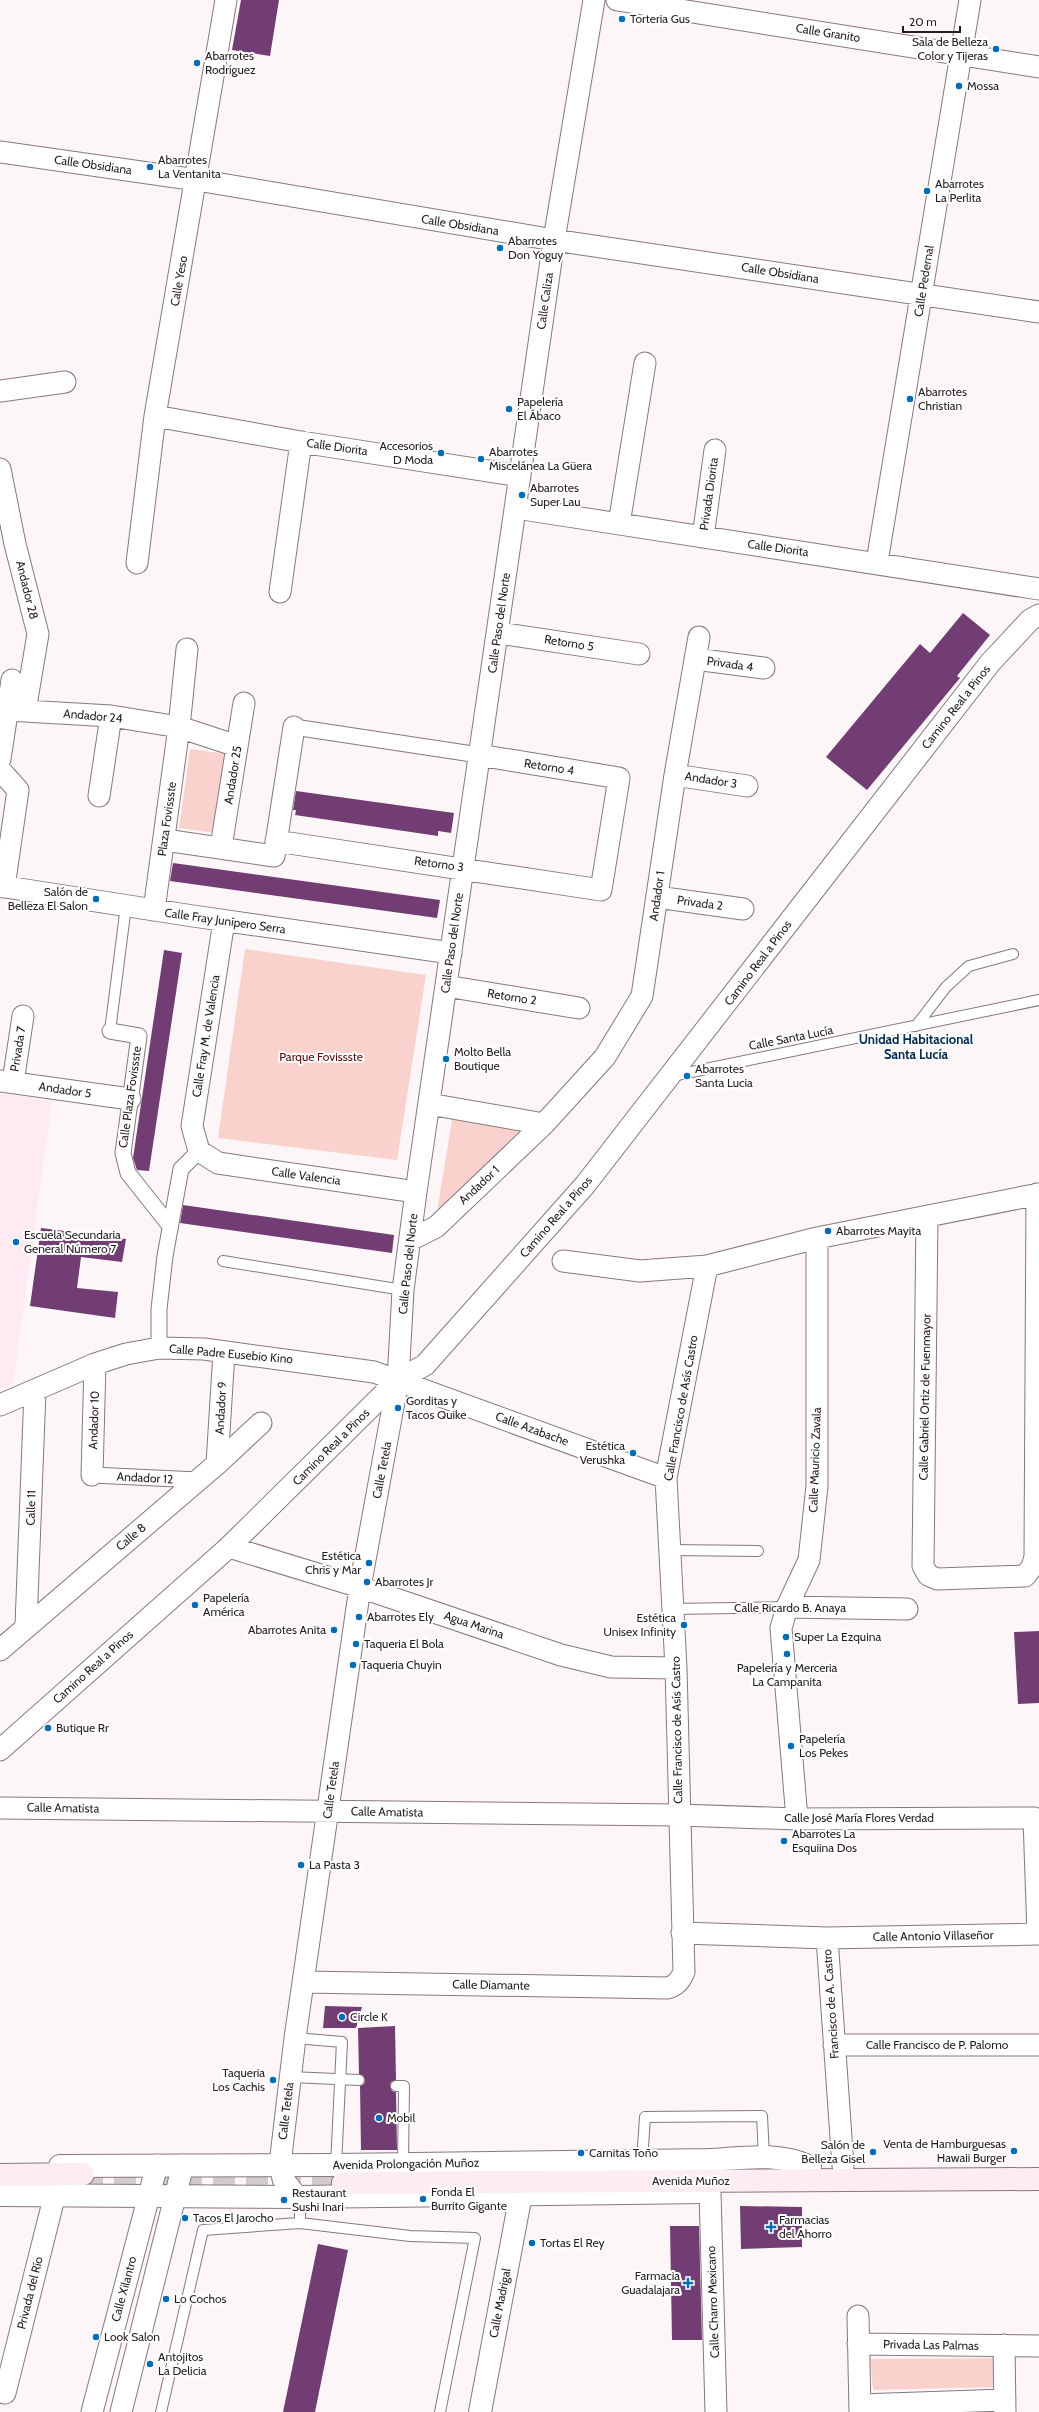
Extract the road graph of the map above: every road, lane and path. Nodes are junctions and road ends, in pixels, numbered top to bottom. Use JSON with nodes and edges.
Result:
{"nodes":[{"id":1,"x":226,"y":0,"type":"edge"},
{"id":2,"x":594,"y":0,"type":"edge"},
{"id":3,"x":616,"y":0,"type":"edge"},
{"id":4,"x":970,"y":0,"type":"edge"},
{"id":5,"x":962,"y":54,"type":"junction"},
{"id":6,"x":1039,"y":67,"type":"edge"},
{"id":7,"x":0,"y":152,"type":"edge"},
{"id":8,"x":197,"y":180,"type":"junction"},
{"id":9,"x":554,"y":240,"type":"junction"},
{"id":10,"x":922,"y":296,"type":"junction"},
{"id":11,"x":1039,"y":312,"type":"edge"},
{"id":12,"x":645,"y":363,"type":"dead end"},
{"id":13,"x":65,"y":382,"type":"dead end"},
{"id":14,"x":0,"y":391,"type":"edge"},
{"id":15,"x":155,"y":416,"type":"junction"},
{"id":16,"x":301,"y":442,"type":"junction"},
{"id":17,"x":716,"y":450,"type":"dead end"},
{"id":18,"x":0,"y":469,"type":"edge"},
{"id":19,"x":520,"y":476,"type":"junction"},
{"id":20,"x":516,"y":508,"type":"junction"},
{"id":21,"x":619,"y":524,"type":"junction"},
{"id":22,"x":703,"y":537,"type":"junction"},
{"id":23,"x":877,"y":562,"type":"junction"},
{"id":24,"x":137,"y":563,"type":"dead end"},
{"id":25,"x":1039,"y":589,"type":"edge"},
{"id":26,"x":280,"y":592,"type":"dead end"},
{"id":27,"x":1039,"y":614,"type":"edge"},
{"id":28,"x":498,"y":633,"type":"junction"},
{"id":29,"x":699,"y":637,"type":"dead end"},
{"id":30,"x":187,"y":649,"type":"dead end"},
{"id":31,"x":639,"y":654,"type":"dead end"},
{"id":32,"x":695,"y":659,"type":"junction"},
{"id":33,"x":764,"y":668,"type":"dead end"},
{"id":34,"x":12,"y":680,"type":"dead end"},
{"id":35,"x":244,"y":703,"type":"dead end"},
{"id":36,"x":111,"y":716,"type":"junction"},
{"id":37,"x":9,"y":718,"type":"edge"},
{"id":38,"x":294,"y":726,"type":"joint"},
{"id":39,"x":179,"y":727,"type":"junction"},
{"id":40,"x":238,"y":746,"type":"junction"},
{"id":41,"x":479,"y":755,"type":"junction"},
{"id":42,"x":0,"y":759,"type":"edge"},
{"id":43,"x":0,"y":770,"type":"edge"},
{"id":44,"x":675,"y":775,"type":"junction"},
{"id":45,"x":747,"y":786,"type":"dead end"},
{"id":46,"x":99,"y":796,"type":"dead end"},
{"id":47,"x":165,"y":840,"type":"junction"},
{"id":48,"x":276,"y":841,"type":"junction"},
{"id":49,"x":221,"y":847,"type":"junction"},
{"id":50,"x":463,"y":868,"type":"junction"},
{"id":51,"x":2,"y":886,"type":"edge"},
{"id":52,"x":602,"y":890,"type":"joint"},
{"id":53,"x":658,"y":898,"type":"junction"},
{"id":54,"x":126,"y":906,"type":"junction"},
{"id":55,"x":743,"y":909,"type":"dead end"},
{"id":56,"x":154,"y":910,"type":"junction"},
{"id":57,"x":224,"y":921,"type":"junction"},
{"id":58,"x":451,"y":953,"type":"junction"},
{"id":59,"x":1013,"y":954,"type":"dead end"},
{"id":60,"x":446,"y":986,"type":"junction"},
{"id":61,"x":1039,"y":1000,"type":"edge"},
{"id":62,"x":579,"y":1008,"type":"dead end"},
{"id":63,"x":23,"y":1016,"type":"dead end"},
{"id":64,"x":916,"y":1026,"type":"junction"},
{"id":65,"x":110,"y":1031,"type":"joint"},
{"id":66,"x":672,"y":1076,"type":"junction"},
{"id":67,"x":7,"y":1082,"type":"edge"},
{"id":68,"x":130,"y":1098,"type":"junction"},
{"id":69,"x":429,"y":1104,"type":"junction"},
{"id":70,"x":544,"y":1124,"type":"junction"},
{"id":71,"x":199,"y":1151,"type":"junction"},
{"id":72,"x":416,"y":1192,"type":"junction"},
{"id":73,"x":1038,"y":1194,"type":"edge"},
{"id":74,"x":927,"y":1217,"type":"junction"},
{"id":75,"x":170,"y":1226,"type":"junction"},
{"id":76,"x":817,"y":1238,"type":"junction"},
{"id":77,"x":410,"y":1240,"type":"junction"},
{"id":78,"x":223,"y":1261,"type":"dead end"},
{"id":79,"x":563,"y":1261,"type":"dead end"},
{"id":80,"x":707,"y":1266,"type":"junction"},
{"id":81,"x":404,"y":1290,"type":"junction"},
{"id":82,"x":159,"y":1348,"type":"junction"},
{"id":83,"x":224,"y":1352,"type":"junction"},
{"id":84,"x":96,"y":1364,"type":"junction"},
{"id":85,"x":398,"y":1380,"type":"junction"},
{"id":86,"x":35,"y":1391,"type":"junction"},
{"id":87,"x":0,"y":1405,"type":"edge"},
{"id":88,"x":261,"y":1423,"type":"dead end"},
{"id":89,"x":217,"y":1464,"type":"junction"},
{"id":90,"x":92,"y":1475,"type":"joint"},
{"id":91,"x":666,"y":1478,"type":"junction"},
{"id":92,"x":198,"y":1480,"type":"junction"},
{"id":93,"x":229,"y":1547,"type":"junction"},
{"id":94,"x":670,"y":1550,"type":"junction"},
{"id":95,"x":758,"y":1552,"type":"dead end"},
{"id":96,"x":360,"y":1586,"type":"junction"},
{"id":97,"x":787,"y":1607,"type":"junction"},
{"id":98,"x":673,"y":1609,"type":"junction"},
{"id":99,"x":907,"y":1609,"type":"dead end"},
{"id":100,"x":26,"y":1625,"type":"junction"},
{"id":101,"x":0,"y":1650,"type":"edge"},
{"id":102,"x":676,"y":1668,"type":"junction"},
{"id":103,"x":0,"y":1750,"type":"edge"},
{"id":104,"x":0,"y":1808,"type":"edge"},
{"id":105,"x":328,"y":1811,"type":"junction"},
{"id":106,"x":679,"y":1814,"type":"junction"},
{"id":107,"x":1036,"y":1818,"type":"edge"},
{"id":108,"x":797,"y":1819,"type":"junction"},
{"id":109,"x":682,"y":1933,"type":"junction"},
{"id":110,"x":1038,"y":1934,"type":"edge"},
{"id":111,"x":827,"y":1938,"type":"junction"},
{"id":112,"x":304,"y":1982,"type":"junction"},
{"id":113,"x":676,"y":1984,"type":"joint"},
{"id":114,"x":295,"y":2038,"type":"junction"},
{"id":115,"x":834,"y":2045,"type":"junction"},
{"id":116,"x":1039,"y":2045,"type":"edge"},
{"id":117,"x":290,"y":2077,"type":"junction"},
{"id":118,"x":340,"y":2079,"type":"junction"},
{"id":119,"x":359,"y":2080,"type":"dead end"},
{"id":120,"x":396,"y":2086,"type":"dead end"},
{"id":121,"x":764,"y":2157,"type":"junction"},
{"id":122,"x":642,"y":2161,"type":"junction"},
{"id":123,"x":280,"y":2164,"type":"junction"},
{"id":124,"x":402,"y":2164,"type":"junction"},
{"id":125,"x":1039,"y":2164,"type":"edge"},
{"id":126,"x":157,"y":2165,"type":"junction"},
{"id":127,"x":183,"y":2165,"type":"junction"},
{"id":128,"x":0,"y":2166,"type":"edge"},
{"id":129,"x":843,"y":2166,"type":"junction"},
{"id":130,"x":341,"y":2174,"type":"junction"},
{"id":131,"x":810,"y":2174,"type":"junction"},
{"id":132,"x":0,"y":2175,"type":"edge"},
{"id":133,"x":1039,"y":2179,"type":"edge"},
{"id":134,"x":0,"y":2185,"type":"edge"},
{"id":135,"x":710,"y":2192,"type":"junction"},
{"id":136,"x":0,"y":2194,"type":"edge"},
{"id":137,"x":55,"y":2194,"type":"junction"},
{"id":138,"x":521,"y":2194,"type":"junction"},
{"id":139,"x":148,"y":2196,"type":"junction"},
{"id":140,"x":176,"y":2196,"type":"junction"},
{"id":141,"x":298,"y":2197,"type":"junction"},
{"id":142,"x":300,"y":2223,"type":"junction"},
{"id":143,"x":858,"y":2316,"type":"dead end"},
{"id":144,"x":858,"y":2344,"type":"junction"},
{"id":145,"x":1004,"y":2345,"type":"junction"},
{"id":146,"x":1039,"y":2346,"type":"edge"},
{"id":147,"x":5,"y":2393,"type":"dead end"},
{"id":148,"x":1005,"y":2406,"type":"edge"},
{"id":149,"x":860,"y":2408,"type":"edge"},
{"id":150,"x":92,"y":2412,"type":"edge"},
{"id":151,"x":121,"y":2412,"type":"edge"},
{"id":152,"x":161,"y":2412,"type":"edge"},
{"id":153,"x":440,"y":2412,"type":"edge"},
{"id":154,"x":480,"y":2412,"type":"edge"},
{"id":155,"x":716,"y":2412,"type":"edge"}],
"edges":[{"from":1,"to":8,"type":"street","name":"Calle Yeso"},
{"from":2,"to":9,"type":"street","name":"Calle Caliza"},
{"from":3,"to":5,"type":"street","name":"Calle Granito"},
{"from":4,"to":5,"type":"street","name":"Calle Pedernal"},
{"from":5,"to":6,"type":"street","name":"Calle Granito"},
{"from":5,"to":10,"type":"street","name":"Calle Pedernal"},
{"from":7,"to":8,"type":"street","name":"Calle Obsidiana"},
{"from":8,"to":9,"type":"street","name":"Calle Obsidiana"},
{"from":8,"to":15,"type":"street","name":"Calle Yeso"},
{"from":9,"to":10,"type":"street","name":"Calle Obsidiana"},
{"from":9,"to":19,"type":"street","name":"Calle Caliza"},
{"from":10,"to":11,"type":"street","name":"Calle Obsidiana"},
{"from":10,"to":23,"type":"street","name":"Calle Pedernal"},
{"from":12,"to":21,"type":"street"},
{"from":13,"to":14,"type":"street"},
{"from":15,"to":16,"type":"street","name":"Calle Diorita"},
{"from":15,"to":24,"type":"street","name":"Calle Yeso"},
{"from":16,"to":19,"type":"street","name":"Calle Diorita"},
{"from":16,"to":26,"type":"street"},
{"from":17,"to":22,"type":"street","name":"Privada Diorita"},
{"from":18,"to":37,"type":"street","name":"Andador 28"},
{"from":19,"to":20,"type":"street","name":"Calle Caliza"},
{"from":20,"to":21,"type":"street","name":"Calle Diorita"},
{"from":20,"to":28,"type":"street","name":"Calle Paso del Norte"},
{"from":21,"to":22,"type":"street","name":"Calle Diorita"},
{"from":22,"to":23,"type":"street","name":"Calle Diorita"},
{"from":23,"to":25,"type":"street","name":"Calle Diorita"},
{"from":27,"to":66,"type":"street","name":"Camino Real a Pinos"},
{"from":28,"to":31,"type":"street","name":"Retorno 5"},
{"from":28,"to":41,"type":"street","name":"Calle Paso del Norte"},
{"from":29,"to":32,"type":"street","name":"Andador 1"},
{"from":30,"to":39,"type":"street","name":"Plaza Fovissste"},
{"from":32,"to":33,"type":"street","name":"Privada 4"},
{"from":32,"to":44,"type":"street","name":"Andador 1"},
{"from":34,"to":37,"type":"street","name":"Andador 28"},
{"from":35,"to":40,"type":"street","name":"Andador 25"},
{"from":36,"to":37,"type":"street","name":"Andador 24"},
{"from":36,"to":39,"type":"street","name":"Andador 24"},
{"from":36,"to":46,"type":"street"},
{"from":37,"to":42,"type":"street","name":"Andador 28"},
{"from":38,"to":41,"type":"street"},
{"from":38,"to":48,"type":"street"},
{"from":39,"to":40,"type":"street","name":"Andador 24"},
{"from":39,"to":47,"type":"street","name":"Plaza Fovissste"},
{"from":40,"to":49,"type":"street","name":"Andador 25"},
{"from":41,"to":50,"type":"street","name":"Calle Paso del Norte"},
{"from":41,"to":52,"type":"street","name":"Retorno 4"},
{"from":43,"to":51,"type":"street"},
{"from":44,"to":45,"type":"street","name":"Andador 3"},
{"from":44,"to":53,"type":"street","name":"Andador 1"},
{"from":47,"to":49,"type":"street"},
{"from":47,"to":56,"type":"street","name":"Plaza Fovissste"},
{"from":48,"to":49,"type":"street"},
{"from":48,"to":50,"type":"street","name":"Retorno 3"},
{"from":50,"to":52,"type":"street","name":"Retorno 3"},
{"from":50,"to":58,"type":"street","name":"Calle Paso del Norte"},
{"from":51,"to":54,"type":"street","name":"Calle Fray Junípero Serra"},
{"from":53,"to":55,"type":"street","name":"Privada 2"},
{"from":53,"to":70,"type":"street","name":"Andador 1"},
{"from":54,"to":56,"type":"street","name":"Calle Fray Junípero Serra"},
{"from":54,"to":65,"type":"lane","name":"Calle Plaza Fovissste"},
{"from":56,"to":57,"type":"street","name":"Calle Fray Junípero Serra"},
{"from":57,"to":58,"type":"street","name":"Calle Fray Junípero Serra"},
{"from":57,"to":71,"type":"street","name":"Calle Fray M. de Valencia"},
{"from":58,"to":60,"type":"street","name":"Calle Paso del Norte"},
{"from":59,"to":64,"type":"lane"},
{"from":60,"to":62,"type":"street","name":"Retorno 2"},
{"from":60,"to":69,"type":"street","name":"Calle Paso del Norte"},
{"from":61,"to":64,"type":"lane","name":"Calle Santa Lucía"},
{"from":63,"to":67,"type":"street","name":"Privada 7"},
{"from":64,"to":66,"type":"lane","name":"Calle Santa Lucía"},
{"from":65,"to":68,"type":"street","name":"Calle Plaza Fovissste"},
{"from":66,"to":85,"type":"street","name":"Camino Real a Pinos"},
{"from":67,"to":68,"type":"street","name":"Andador 5"},
{"from":68,"to":75,"type":"street","name":"Calle Plaza Fovissste"},
{"from":69,"to":70,"type":"street"},
{"from":69,"to":72,"type":"street","name":"Calle Paso del Norte"},
{"from":70,"to":77,"type":"street","name":"Andador 1"},
{"from":71,"to":72,"type":"street","name":"Calle Valencia"},
{"from":71,"to":75,"type":"street"},
{"from":72,"to":77,"type":"street","name":"Calle Paso del Norte"},
{"from":73,"to":74,"type":"street"},
{"from":73,"to":74,"type":"street","name":"Calle Gabriel Ortiz de Fuenmayor"},
{"from":74,"to":76,"type":"street"},
{"from":75,"to":82,"type":"street"},
{"from":76,"to":80,"type":"street"},
{"from":76,"to":97,"type":"street","name":"Calle Mauricio Zavala"},
{"from":77,"to":81,"type":"street","name":"Calle Paso del Norte"},
{"from":78,"to":81,"type":"lane"},
{"from":79,"to":80,"type":"street"},
{"from":80,"to":91,"type":"street","name":"Calle Francisco de Asís Castro"},
{"from":81,"to":85,"type":"street","name":"Calle Paso del Norte"},
{"from":82,"to":83,"type":"street","name":"Calle Padre Eusebio Kino"},
{"from":82,"to":84,"type":"street","name":"Calle Padre Eusebio Kino"},
{"from":83,"to":85,"type":"street","name":"Calle Padre Eusebio Kino"},
{"from":83,"to":89,"type":"street","name":"Andador 9"},
{"from":84,"to":86,"type":"street","name":"Calle Padre Eusebio Kino"},
{"from":84,"to":90,"type":"street","name":"Andador 10"},
{"from":85,"to":91,"type":"street","name":"Calle Azabache"},
{"from":85,"to":93,"type":"street","name":"Camino Real a Pinos"},
{"from":85,"to":96,"type":"street","name":"Calle Tetela"},
{"from":86,"to":87,"type":"street","name":"Calle Padre Eusebio Kino"},
{"from":86,"to":100,"type":"street","name":"Calle 11"},
{"from":88,"to":89,"type":"street","name":"Calle 8"},
{"from":89,"to":92,"type":"street","name":"Calle 8"},
{"from":90,"to":92,"type":"street","name":"Andador 12"},
{"from":91,"to":94,"type":"street","name":"Calle Francisco de Asís Castro"},
{"from":92,"to":100,"type":"street","name":"Calle 8"},
{"from":93,"to":96,"type":"street","name":"Agua Marina"},
{"from":93,"to":103,"type":"street","name":"Camino Real a Pinos"},
{"from":94,"to":95,"type":"lane"},
{"from":94,"to":98,"type":"street","name":"Calle Francisco de Asís Castro"},
{"from":96,"to":102,"type":"street","name":"Agua Marina"},
{"from":96,"to":105,"type":"street","name":"Calle Tetela"},
{"from":97,"to":98,"type":"lane","name":"Calle Ricardo B. Anaya"},
{"from":97,"to":99,"type":"street","name":"Calle Ricardo B. Anaya"},
{"from":97,"to":108,"type":"street","name":"Calle Mauricio Zavala"},
{"from":98,"to":102,"type":"street","name":"Calle Francisco de Asís Castro"},
{"from":100,"to":101,"type":"street","name":"Calle 8"},
{"from":102,"to":106,"type":"street","name":"Calle Francisco de Asís Castro"},
{"from":104,"to":105,"type":"street","name":"Calle Amatista"},
{"from":105,"to":106,"type":"street","name":"Calle Amatista"},
{"from":105,"to":112,"type":"street","name":"Calle Tetela"},
{"from":106,"to":108,"type":"street","name":"Calle José María Flores Verdad"},
{"from":106,"to":109,"type":"street","name":"Calle Francisco de Asís Castro"},
{"from":107,"to":108,"type":"street","name":"Calle José María Flores Verdad"},
{"from":107,"to":110,"type":"street"},
{"from":109,"to":111,"type":"street","name":"Francisco de A. Castro"},
{"from":109,"to":113,"type":"street","name":"Calle Francisco de Asís Castro"},
{"from":110,"to":111,"type":"street","name":"Calle Antonio Villaseñor"},
{"from":111,"to":115,"type":"street","name":"Francisco de A. Castro"},
{"from":112,"to":113,"type":"street","name":"Calle Diamante"},
{"from":112,"to":114,"type":"street","name":"Calle Tetela"},
{"from":114,"to":117,"type":"street","name":"Calle Tetela"},
{"from":114,"to":118,"type":"lane"},
{"from":115,"to":116,"type":"street","name":"Calle Francisco de P. Palomo"},
{"from":115,"to":129,"type":"street","name":"Francisco de A. Castro"},
{"from":117,"to":118,"type":"lane"},
{"from":117,"to":123,"type":"street","name":"Calle Tetela"},
{"from":118,"to":119,"type":"lane"},
{"from":118,"to":130,"type":"lane"},
{"from":120,"to":124,"type":"lane"},
{"from":121,"to":122,"type":"street","name":"Avenida Prolongación Muñoz"},
{"from":121,"to":122,"type":"lane"},
{"from":121,"to":131,"type":"street","name":"Avenida Prolongación Muñoz"},
{"from":122,"to":124,"type":"street","name":"Avenida Prolongación Muñoz"},
{"from":123,"to":127,"type":"street","name":"Avenida Prolongación Muñoz"},
{"from":123,"to":130,"type":"street","name":"Avenida Prolongación Muñoz"},
{"from":123,"to":141,"type":"street","name":"Calle Tetela"},
{"from":124,"to":130,"type":"street","name":"Avenida Prolongación Muñoz"},
{"from":125,"to":129,"type":"main road","name":"Avenida Muñoz"},
{"from":126,"to":127,"type":"street","name":"Avenida Prolongación Muñoz"},
{"from":126,"to":128,"type":"street","name":"Avenida Prolongación Muñoz"},
{"from":126,"to":139,"type":"street","name":"Calle Xilantro"},
{"from":127,"to":140,"type":"street"},
{"from":129,"to":131,"type":"main road","name":"Avenida Muñoz"},
{"from":130,"to":131,"type":"main road","name":"Avenida Muñoz"},
{"from":131,"to":133,"type":"main road","name":"Avenida Muñoz"},
{"from":131,"to":135,"type":"street"},
{"from":132,"to":134,"type":"main road"},
{"from":135,"to":138,"type":"street"},
{"from":135,"to":155,"type":"street","name":"Calle Charro Mexicano"},
{"from":136,"to":137,"type":"street"},
{"from":137,"to":139,"type":"street"},
{"from":137,"to":147,"type":"street","name":"Privada del Río"},
{"from":138,"to":141,"type":"street"},
{"from":138,"to":154,"type":"street","name":"Calle Madrigal"},
{"from":139,"to":140,"type":"street"},
{"from":139,"to":150,"type":"street","name":"Calle Xilantro"},
{"from":140,"to":141,"type":"street"},
{"from":140,"to":151,"type":"street"},
{"from":141,"to":142,"type":"lane"},
{"from":142,"to":152,"type":"lane"},
{"from":142,"to":153,"type":"lane"},
{"from":143,"to":144,"type":"street"},
{"from":144,"to":145,"type":"street","name":"Privada Las Palmas"},
{"from":144,"to":149,"type":"street"},
{"from":145,"to":146,"type":"street","name":"Privada Las Palmas"},
{"from":145,"to":148,"type":"street"},
{"from":148,"to":149,"type":"street"}]}
